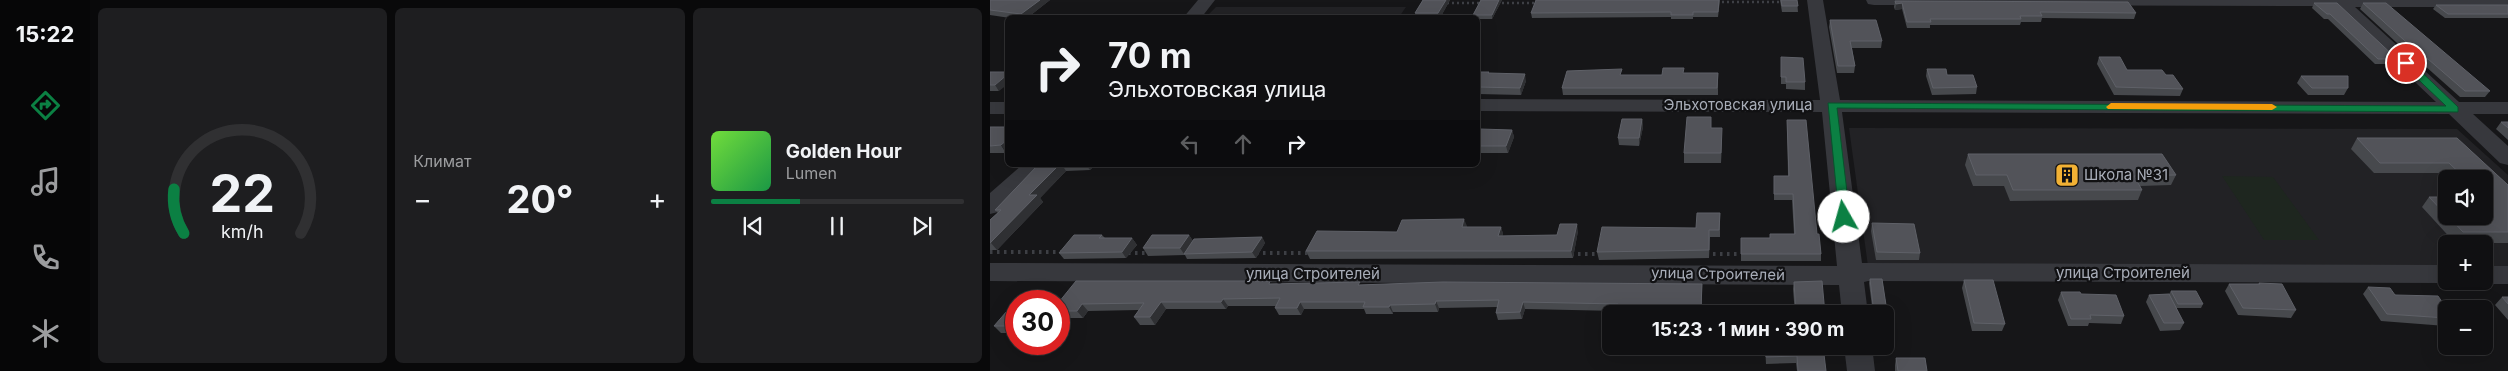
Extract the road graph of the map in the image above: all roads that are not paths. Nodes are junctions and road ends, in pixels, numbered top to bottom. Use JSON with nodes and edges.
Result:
{"nodes":[{"id":1,"x":1207,"y":0,"type":"edge"},
{"id":2,"x":1815,"y":0,"type":"edge"},
{"id":3,"x":1874,"y":0,"type":"edge"},
{"id":4,"x":2340,"y":1,"type":"edge"},
{"id":5,"x":2508,"y":2,"type":"edge"},
{"id":6,"x":1194,"y":15,"type":"edge"},
{"id":7,"x":1480,"y":105,"type":"edge"},
{"id":8,"x":1831,"y":105,"type":"junction"},
{"id":9,"x":990,"y":108,"type":"edge"},
{"id":10,"x":1005,"y":108,"type":"edge"},
{"id":11,"x":2508,"y":108,"type":"edge"},
{"id":12,"x":2454,"y":110,"type":"junction"},
{"id":13,"x":2508,"y":158,"type":"edge"},
{"id":14,"x":1033,"y":167,"type":"edge"},
{"id":15,"x":990,"y":206,"type":"edge"},
{"id":16,"x":990,"y":272,"type":"edge"},
{"id":17,"x":1851,"y":273,"type":"junction"},
{"id":18,"x":2438,"y":274,"type":"edge"},
{"id":19,"x":2493,"y":274,"type":"edge"},
{"id":20,"x":2508,"y":274,"type":"edge"},
{"id":21,"x":1854,"y":305,"type":"edge"},
{"id":22,"x":1859,"y":355,"type":"edge"},
{"id":23,"x":1861,"y":371,"type":"edge"}],
"edges":[{"from":1,"to":6,"type":"street"},
{"from":2,"to":8,"type":"street"},
{"from":3,"to":4,"type":"street"},
{"from":4,"to":5,"type":"street"},
{"from":4,"to":12,"type":"street"},
{"from":7,"to":8,"type":"street","name":"Эльхотовская улица"},
{"from":8,"to":12,"type":"street","name":"Эльхотовская улица"},
{"from":8,"to":17,"type":"street"},
{"from":9,"to":10,"type":"street"},
{"from":11,"to":12,"type":"street","name":"Эльхотовская улица"},
{"from":12,"to":13,"type":"street"},
{"from":14,"to":15,"type":"street"},
{"from":16,"to":17,"type":"street","name":"улица Строителей"},
{"from":17,"to":18,"type":"street","name":"улица Строителей"},
{"from":17,"to":21,"type":"street"},
{"from":19,"to":20,"type":"street"},
{"from":22,"to":23,"type":"street"}]}
